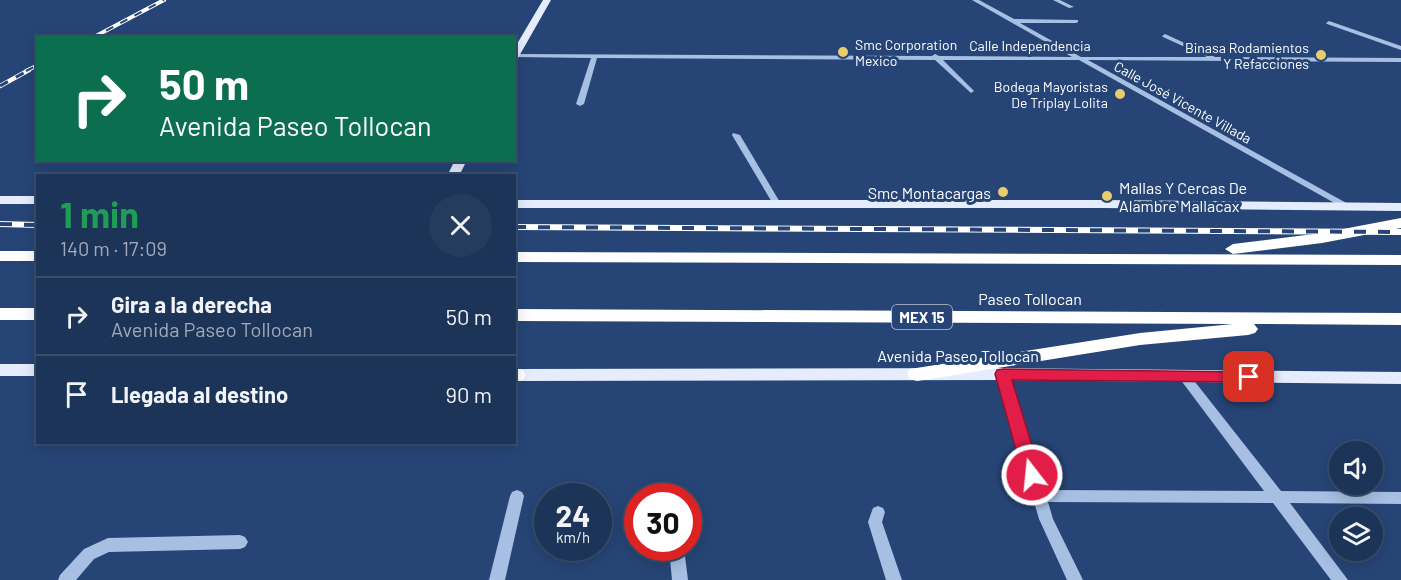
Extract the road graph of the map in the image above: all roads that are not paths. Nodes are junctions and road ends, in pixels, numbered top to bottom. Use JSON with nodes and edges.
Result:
{"nodes":[{"id":1,"x":547,"y":0,"type":"edge"},
{"id":2,"x":975,"y":0,"type":"edge"},
{"id":3,"x":1056,"y":0,"type":"edge"},
{"id":4,"x":1071,"y":7,"type":"dead end"},
{"id":5,"x":1013,"y":21,"type":"junction"},
{"id":6,"x":1076,"y":21,"type":"dead end"},
{"id":7,"x":1329,"y":23,"type":"dead end"},
{"id":8,"x":1165,"y":36,"type":"dead end"},
{"id":9,"x":1401,"y":48,"type":"edge"},
{"id":10,"x":516,"y":55,"type":"edge"},
{"id":11,"x":595,"y":56,"type":"junction"},
{"id":12,"x":935,"y":56,"type":"junction"},
{"id":13,"x":516,"y":57,"type":"edge"},
{"id":14,"x":1077,"y":57,"type":"junction"},
{"id":15,"x":1216,"y":58,"type":"junction"},
{"id":16,"x":1401,"y":60,"type":"edge"},
{"id":17,"x":971,"y":91,"type":"dead end"},
{"id":18,"x":580,"y":104,"type":"dead end"},
{"id":19,"x":736,"y":135,"type":"dead end"},
{"id":20,"x":0,"y":200,"type":"edge"},
{"id":21,"x":36,"y":200,"type":"edge"},
{"id":22,"x":516,"y":204,"type":"edge"},
{"id":23,"x":777,"y":204,"type":"junction"},
{"id":24,"x":1347,"y":207,"type":"junction"},
{"id":25,"x":1401,"y":207,"type":"edge"},
{"id":26,"x":0,"y":208,"type":"edge"},
{"id":27,"x":36,"y":208,"type":"edge"},
{"id":28,"x":1401,"y":223,"type":"edge"},
{"id":29,"x":0,"y":256,"type":"edge"},
{"id":30,"x":36,"y":256,"type":"edge"},
{"id":31,"x":516,"y":257,"type":"edge"},
{"id":32,"x":952,"y":258,"type":"junction"},
{"id":33,"x":1401,"y":261,"type":"edge"},
{"id":34,"x":0,"y":314,"type":"edge"},
{"id":35,"x":36,"y":314,"type":"edge"},
{"id":36,"x":516,"y":315,"type":"edge"},
{"id":37,"x":1330,"y":319,"type":"junction"},
{"id":38,"x":1401,"y":319,"type":"edge"},
{"id":39,"x":0,"y":370,"type":"edge"},
{"id":40,"x":36,"y":370,"type":"edge"},
{"id":41,"x":917,"y":374,"type":"junction"},
{"id":42,"x":1003,"y":374,"type":"junction"},
{"id":43,"x":516,"y":375,"type":"edge"},
{"id":44,"x":1184,"y":376,"type":"junction"},
{"id":45,"x":1401,"y":378,"type":"edge"},
{"id":46,"x":516,"y":496,"type":"dead end"},
{"id":47,"x":1038,"y":496,"type":"junction"},
{"id":48,"x":1275,"y":498,"type":"junction"},
{"id":49,"x":1401,"y":498,"type":"edge"},
{"id":50,"x":878,"y":512,"type":"dead end"},
{"id":51,"x":240,"y":542,"type":"dead end"},
{"id":52,"x":678,"y":561,"type":"edge"},
{"id":53,"x":66,"y":580,"type":"edge"},
{"id":54,"x":497,"y":580,"type":"edge"},
{"id":55,"x":680,"y":580,"type":"edge"},
{"id":56,"x":894,"y":580,"type":"edge"},
{"id":57,"x":1075,"y":580,"type":"edge"},
{"id":58,"x":1340,"y":580,"type":"edge"}],
"edges":[{"from":1,"to":10,"type":"main road"},
{"from":2,"to":5,"type":"street","name":"Calle José Vicente Villada"},
{"from":3,"to":4,"type":"street"},
{"from":5,"to":6,"type":"street"},
{"from":5,"to":14,"type":"street","name":"Calle José Vicente Villada"},
{"from":7,"to":9,"type":"street"},
{"from":8,"to":15,"type":"street"},
{"from":11,"to":12,"type":"street","name":"Calle Independencia"},
{"from":11,"to":13,"type":"street","name":"Calle Independencia"},
{"from":11,"to":18,"type":"street"},
{"from":12,"to":14,"type":"street","name":"Calle Independencia"},
{"from":12,"to":17,"type":"street"},
{"from":14,"to":15,"type":"street","name":"Calle Independencia"},
{"from":14,"to":24,"type":"street","name":"Calle José Vicente Villada"},
{"from":15,"to":16,"type":"street","name":"Calle Independencia"},
{"from":19,"to":23,"type":"street"},
{"from":20,"to":21,"type":"main road"},
{"from":22,"to":23,"type":"main road"},
{"from":23,"to":24,"type":"main road"},
{"from":24,"to":25,"type":"main road"},
{"from":26,"to":27,"type":"main road"},
{"from":28,"to":32,"type":"highway"},
{"from":29,"to":30,"type":"highway"},
{"from":31,"to":32,"type":"highway"},
{"from":32,"to":33,"type":"highway"},
{"from":34,"to":35,"type":"highway"},
{"from":36,"to":37,"type":"highway","name":"Paseo Tollocan","number":"MEX 15"},
{"from":37,"to":38,"type":"highway","name":"Paseo Tollocan","number":"MEX 15"},
{"from":37,"to":41,"type":"highway"},
{"from":39,"to":40,"type":"main road"},
{"from":41,"to":42,"type":"main road","name":"Avenida Paseo Tollocan"},
{"from":41,"to":43,"type":"main road","name":"Avenida Paseo Tollocan"},
{"from":42,"to":44,"type":"main road","name":"Avenida Paseo Tollocan"},
{"from":42,"to":47,"type":"street"},
{"from":44,"to":45,"type":"main road","name":"Avenida Paseo Tollocan"},
{"from":44,"to":48,"type":"street"},
{"from":46,"to":54,"type":"street"},
{"from":47,"to":48,"type":"street"},
{"from":47,"to":57,"type":"street"},
{"from":48,"to":49,"type":"street"},
{"from":48,"to":58,"type":"street"},
{"from":50,"to":56,"type":"street"},
{"from":51,"to":53,"type":"street"},
{"from":52,"to":55,"type":"street"}]}
